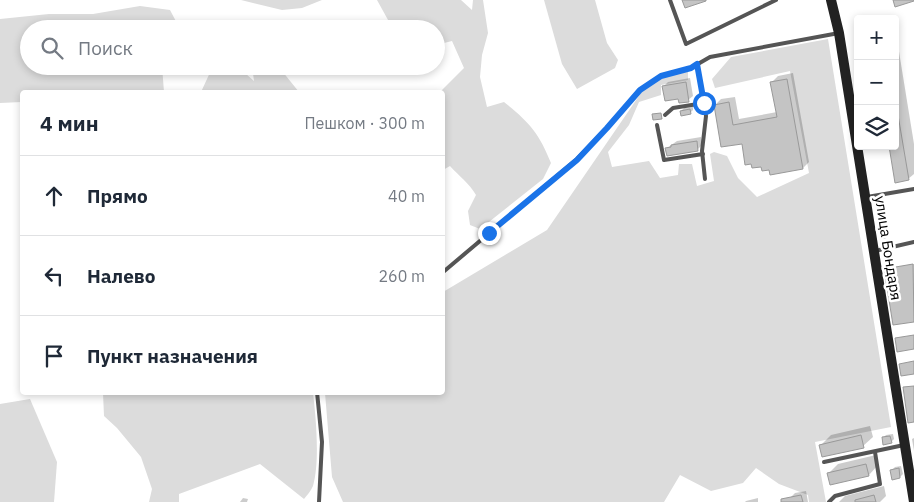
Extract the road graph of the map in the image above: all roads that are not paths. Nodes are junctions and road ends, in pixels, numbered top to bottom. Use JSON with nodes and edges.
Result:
{"nodes":[{"id":1,"x":670,"y":0,"type":"edge"},
{"id":2,"x":776,"y":0,"type":"edge"},
{"id":3,"x":831,"y":0,"type":"edge"},
{"id":4,"x":839,"y":33,"type":"junction"},
{"id":5,"x":697,"y":64,"type":"junction"},
{"id":6,"x":704,"y":103,"type":"junction"},
{"id":7,"x":665,"y":115,"type":"dead end"},
{"id":8,"x":657,"y":125,"type":"dead end"},
{"id":9,"x":703,"y":154,"type":"junction"},
{"id":10,"x":705,"y":179,"type":"dead end"},
{"id":11,"x":914,"y":189,"type":"edge"},
{"id":12,"x":865,"y":197,"type":"junction"},
{"id":13,"x":914,"y":242,"type":"edge"},
{"id":14,"x":873,"y":251,"type":"junction"},
{"id":15,"x":445,"y":270,"type":"edge"},
{"id":16,"x":317,"y":395,"type":"edge"},
{"id":17,"x":904,"y":445,"type":"junction"},
{"id":18,"x":875,"y":452,"type":"junction"},
{"id":19,"x":824,"y":462,"type":"dead end"},
{"id":20,"x":319,"y":502,"type":"edge"},
{"id":21,"x":829,"y":502,"type":"edge"},
{"id":22,"x":914,"y":502,"type":"edge"}],
"edges":[{"from":1,"to":2,"type":"lane"},
{"from":3,"to":4,"type":"main road","name":"улица Бондаря"},
{"from":4,"to":5,"type":"lane"},
{"from":4,"to":12,"type":"main road","name":"улица Бондаря"},
{"from":5,"to":6,"type":"lane"},
{"from":5,"to":15,"type":"lane"},
{"from":6,"to":7,"type":"lane"},
{"from":6,"to":9,"type":"lane"},
{"from":8,"to":9,"type":"lane"},
{"from":9,"to":10,"type":"lane"},
{"from":11,"to":12,"type":"lane"},
{"from":12,"to":14,"type":"main road","name":"улица Бондаря"},
{"from":13,"to":14,"type":"lane"},
{"from":14,"to":17,"type":"main road","name":"улица Бондаря"},
{"from":16,"to":20,"type":"lane"},
{"from":17,"to":18,"type":"lane"},
{"from":17,"to":22,"type":"main road","name":"улица Бондаря"},
{"from":18,"to":19,"type":"lane"},
{"from":18,"to":21,"type":"lane"}]}
